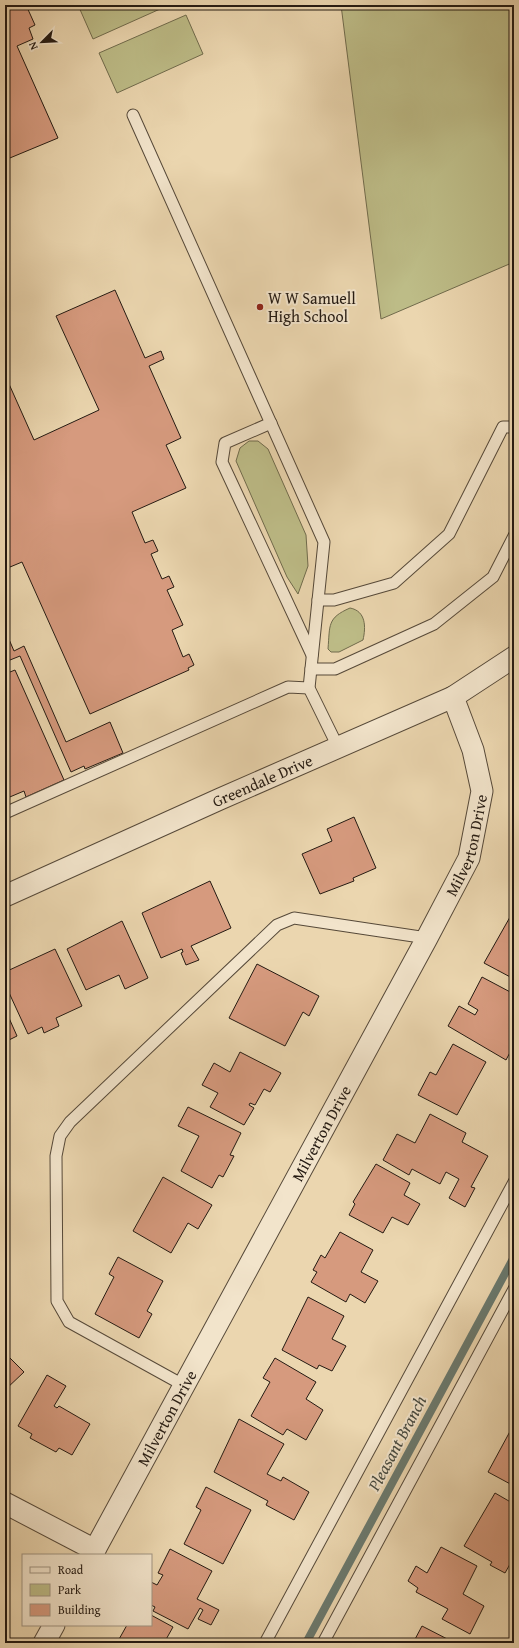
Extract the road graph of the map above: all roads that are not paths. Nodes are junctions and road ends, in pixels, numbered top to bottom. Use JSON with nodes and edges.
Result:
{"nodes":[{"id":1,"x":133,"y":115,"type":"dead end"},
{"id":2,"x":271,"y":423,"type":"junction"},
{"id":3,"x":514,"y":427,"type":"edge"},
{"id":4,"x":514,"y":536,"type":"edge"},
{"id":5,"x":318,"y":600,"type":"junction"},
{"id":6,"x":312,"y":655,"type":"junction"},
{"id":7,"x":514,"y":657,"type":"edge"},
{"id":8,"x":311,"y":668,"type":"junction"},
{"id":9,"x":309,"y":688,"type":"junction"},
{"id":10,"x":453,"y":697,"type":"junction"},
{"id":11,"x":338,"y":747,"type":"junction"},
{"id":12,"x":5,"y":813,"type":"edge"},
{"id":13,"x":5,"y":896,"type":"edge"},
{"id":14,"x":427,"y":938,"type":"junction"},
{"id":15,"x":514,"y":1182,"type":"edge"},
{"id":16,"x":514,"y":1289,"type":"edge"},
{"id":17,"x":185,"y":1386,"type":"junction"},
{"id":18,"x":5,"y":1503,"type":"edge"},
{"id":19,"x":93,"y":1552,"type":"edge"},
{"id":20,"x":53,"y":1626,"type":"edge"},
{"id":21,"x":44,"y":1643,"type":"edge"},
{"id":22,"x":265,"y":1643,"type":"edge"},
{"id":23,"x":323,"y":1643,"type":"edge"}],
"edges":[{"from":1,"to":2,"type":"lane"},
{"from":2,"to":5,"type":"lane"},
{"from":2,"to":6,"type":"lane"},
{"from":3,"to":5,"type":"lane"},
{"from":4,"to":8,"type":"lane"},
{"from":5,"to":6,"type":"lane"},
{"from":6,"to":8,"type":"lane"},
{"from":7,"to":10,"type":"street","name":"Greendale Drive"},
{"from":8,"to":9,"type":"lane"},
{"from":9,"to":11,"type":"lane"},
{"from":9,"to":12,"type":"lane"},
{"from":10,"to":11,"type":"street","name":"Greendale Drive"},
{"from":10,"to":14,"type":"street","name":"Milverton Drive"},
{"from":11,"to":13,"type":"street","name":"Greendale Drive"},
{"from":14,"to":17,"type":"street","name":"Milverton Drive"},
{"from":14,"to":17,"type":"lane"},
{"from":15,"to":22,"type":"lane"},
{"from":16,"to":23,"type":"lane"},
{"from":17,"to":19,"type":"street","name":"Milverton Drive"},
{"from":18,"to":19,"type":"street"},
{"from":20,"to":21,"type":"street"}]}
